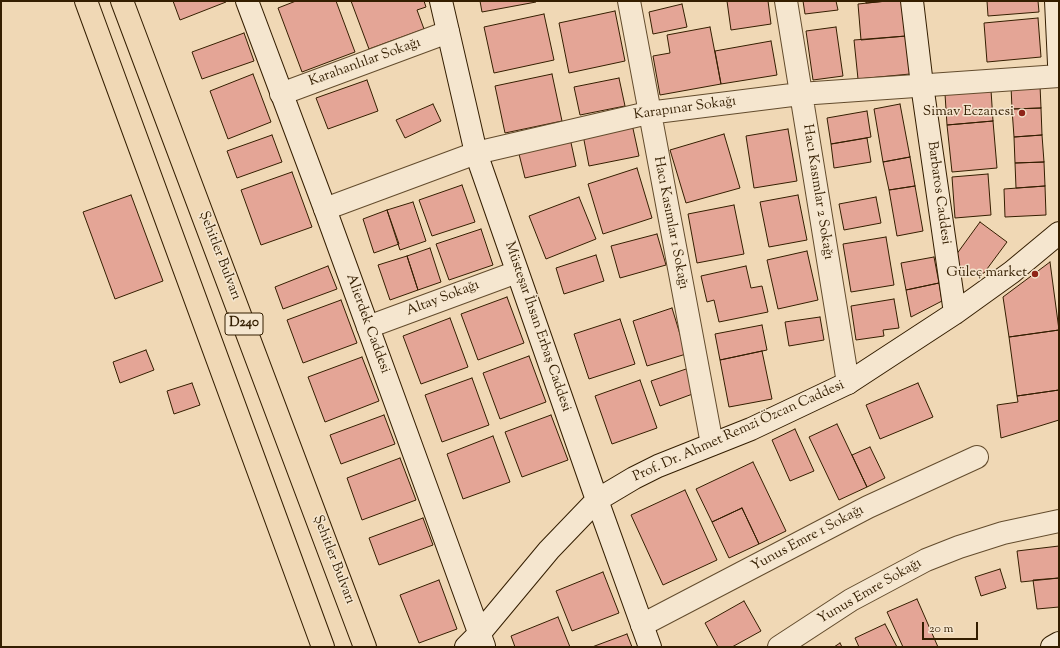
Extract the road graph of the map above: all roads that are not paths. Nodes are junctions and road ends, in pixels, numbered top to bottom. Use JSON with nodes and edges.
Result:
{"nodes":[{"id":1,"x":86,"y":1,"type":"edge"},
{"id":2,"x":122,"y":1,"type":"edge"},
{"id":3,"x":248,"y":1,"type":"edge"},
{"id":4,"x":441,"y":1,"type":"edge"},
{"id":5,"x":629,"y":1,"type":"edge"},
{"id":6,"x":786,"y":1,"type":"edge"},
{"id":7,"x":912,"y":1,"type":"edge"},
{"id":8,"x":1056,"y":1,"type":"edge"},
{"id":9,"x":448,"y":32,"type":"junction"},
{"id":10,"x":1059,"y":64,"type":"edge"},
{"id":11,"x":1059,"y":76,"type":"edge"},
{"id":12,"x":922,"y":85,"type":"junction"},
{"id":13,"x":281,"y":94,"type":"junction"},
{"id":14,"x":800,"y":94,"type":"junction"},
{"id":15,"x":648,"y":113,"type":"junction"},
{"id":16,"x":476,"y":153,"type":"junction"},
{"id":17,"x":325,"y":209,"type":"junction"},
{"id":18,"x":1059,"y":233,"type":"edge"},
{"id":19,"x":517,"y":272,"type":"junction"},
{"id":20,"x":955,"y":313,"type":"junction"},
{"id":21,"x":368,"y":327,"type":"junction"},
{"id":22,"x":848,"y":383,"type":"junction"},
{"id":23,"x":712,"y":444,"type":"junction"},
{"id":24,"x":977,"y":457,"type":"dead end"},
{"id":25,"x":597,"y":500,"type":"junction"},
{"id":26,"x":1059,"y":521,"type":"edge"},
{"id":27,"x":642,"y":625,"type":"junction"},
{"id":28,"x":476,"y":643,"type":"edge"},
{"id":29,"x":1059,"y":643,"type":"edge"},
{"id":30,"x":323,"y":647,"type":"edge"},
{"id":31,"x":365,"y":647,"type":"edge"},
{"id":32,"x":650,"y":647,"type":"edge"},
{"id":33,"x":778,"y":647,"type":"edge"},
{"id":34,"x":1052,"y":647,"type":"edge"}],
"edges":[{"from":1,"to":30,"type":"main road","number":"D240"},
{"from":2,"to":31,"type":"main road","name":"Şehitler Bulvarı","number":"D240"},
{"from":3,"to":13,"type":"street","name":"Alierdek Caddesi"},
{"from":4,"to":9,"type":"street","name":"Müsteşar İhsan Erbaş Caddesi"},
{"from":5,"to":15,"type":"street","name":"Hacı Kasımlar 1 Sokağı"},
{"from":6,"to":14,"type":"street","name":"Hacı Kasımlar 2 Sokağı"},
{"from":7,"to":12,"type":"street","name":"Barbaros Caddesi"},
{"from":8,"to":10,"type":"street"},
{"from":9,"to":13,"type":"street","name":"Karahanlılar Sokağı"},
{"from":9,"to":16,"type":"street","name":"Müsteşar İhsan Erbaş Caddesi"},
{"from":11,"to":12,"type":"street","name":"Karapınar Sokağı"},
{"from":12,"to":14,"type":"street","name":"Karapınar Sokağı"},
{"from":12,"to":20,"type":"street","name":"Barbaros Caddesi"},
{"from":13,"to":17,"type":"street","name":"Alierdek Caddesi"},
{"from":14,"to":15,"type":"street","name":"Karapınar Sokağı"},
{"from":14,"to":22,"type":"street","name":"Hacı Kasımlar 2 Sokağı"},
{"from":15,"to":16,"type":"street","name":"Karapınar Sokağı"},
{"from":15,"to":23,"type":"street","name":"Hacı Kasımlar 1 Sokağı"},
{"from":16,"to":17,"type":"street","name":"Karapınar Sokağı"},
{"from":16,"to":19,"type":"street","name":"Müsteşar İhsan Erbaş Caddesi"},
{"from":17,"to":21,"type":"street","name":"Alierdek Caddesi"},
{"from":18,"to":20,"type":"street","name":"Prof. Dr. Ahmet Remzi Özcan Caddesi"},
{"from":19,"to":21,"type":"street","name":"Altay Sokağı"},
{"from":19,"to":25,"type":"street","name":"Müsteşar İhsan Erbaş Caddesi"},
{"from":20,"to":22,"type":"street","name":"Prof. Dr. Ahmet Remzi Özcan Caddesi"},
{"from":21,"to":28,"type":"street","name":"Alierdek Caddesi"},
{"from":22,"to":23,"type":"street","name":"Prof. Dr. Ahmet Remzi Özcan Caddesi"},
{"from":23,"to":25,"type":"street","name":"Prof. Dr. Ahmet Remzi Özcan Caddesi"},
{"from":24,"to":27,"type":"street","name":"Yunus Emre 1 Sokağı"},
{"from":25,"to":27,"type":"street","name":"Müsteşar İhsan Erbaş Caddesi"},
{"from":25,"to":28,"type":"street","name":"Prof. Dr. Ahmet Remzi Özcan Caddesi"},
{"from":26,"to":33,"type":"street","name":"Yunus Emre Sokağı"},
{"from":27,"to":32,"type":"street","name":"Müsteşar İhsan Erbaş Caddesi"},
{"from":29,"to":34,"type":"street"}]}
